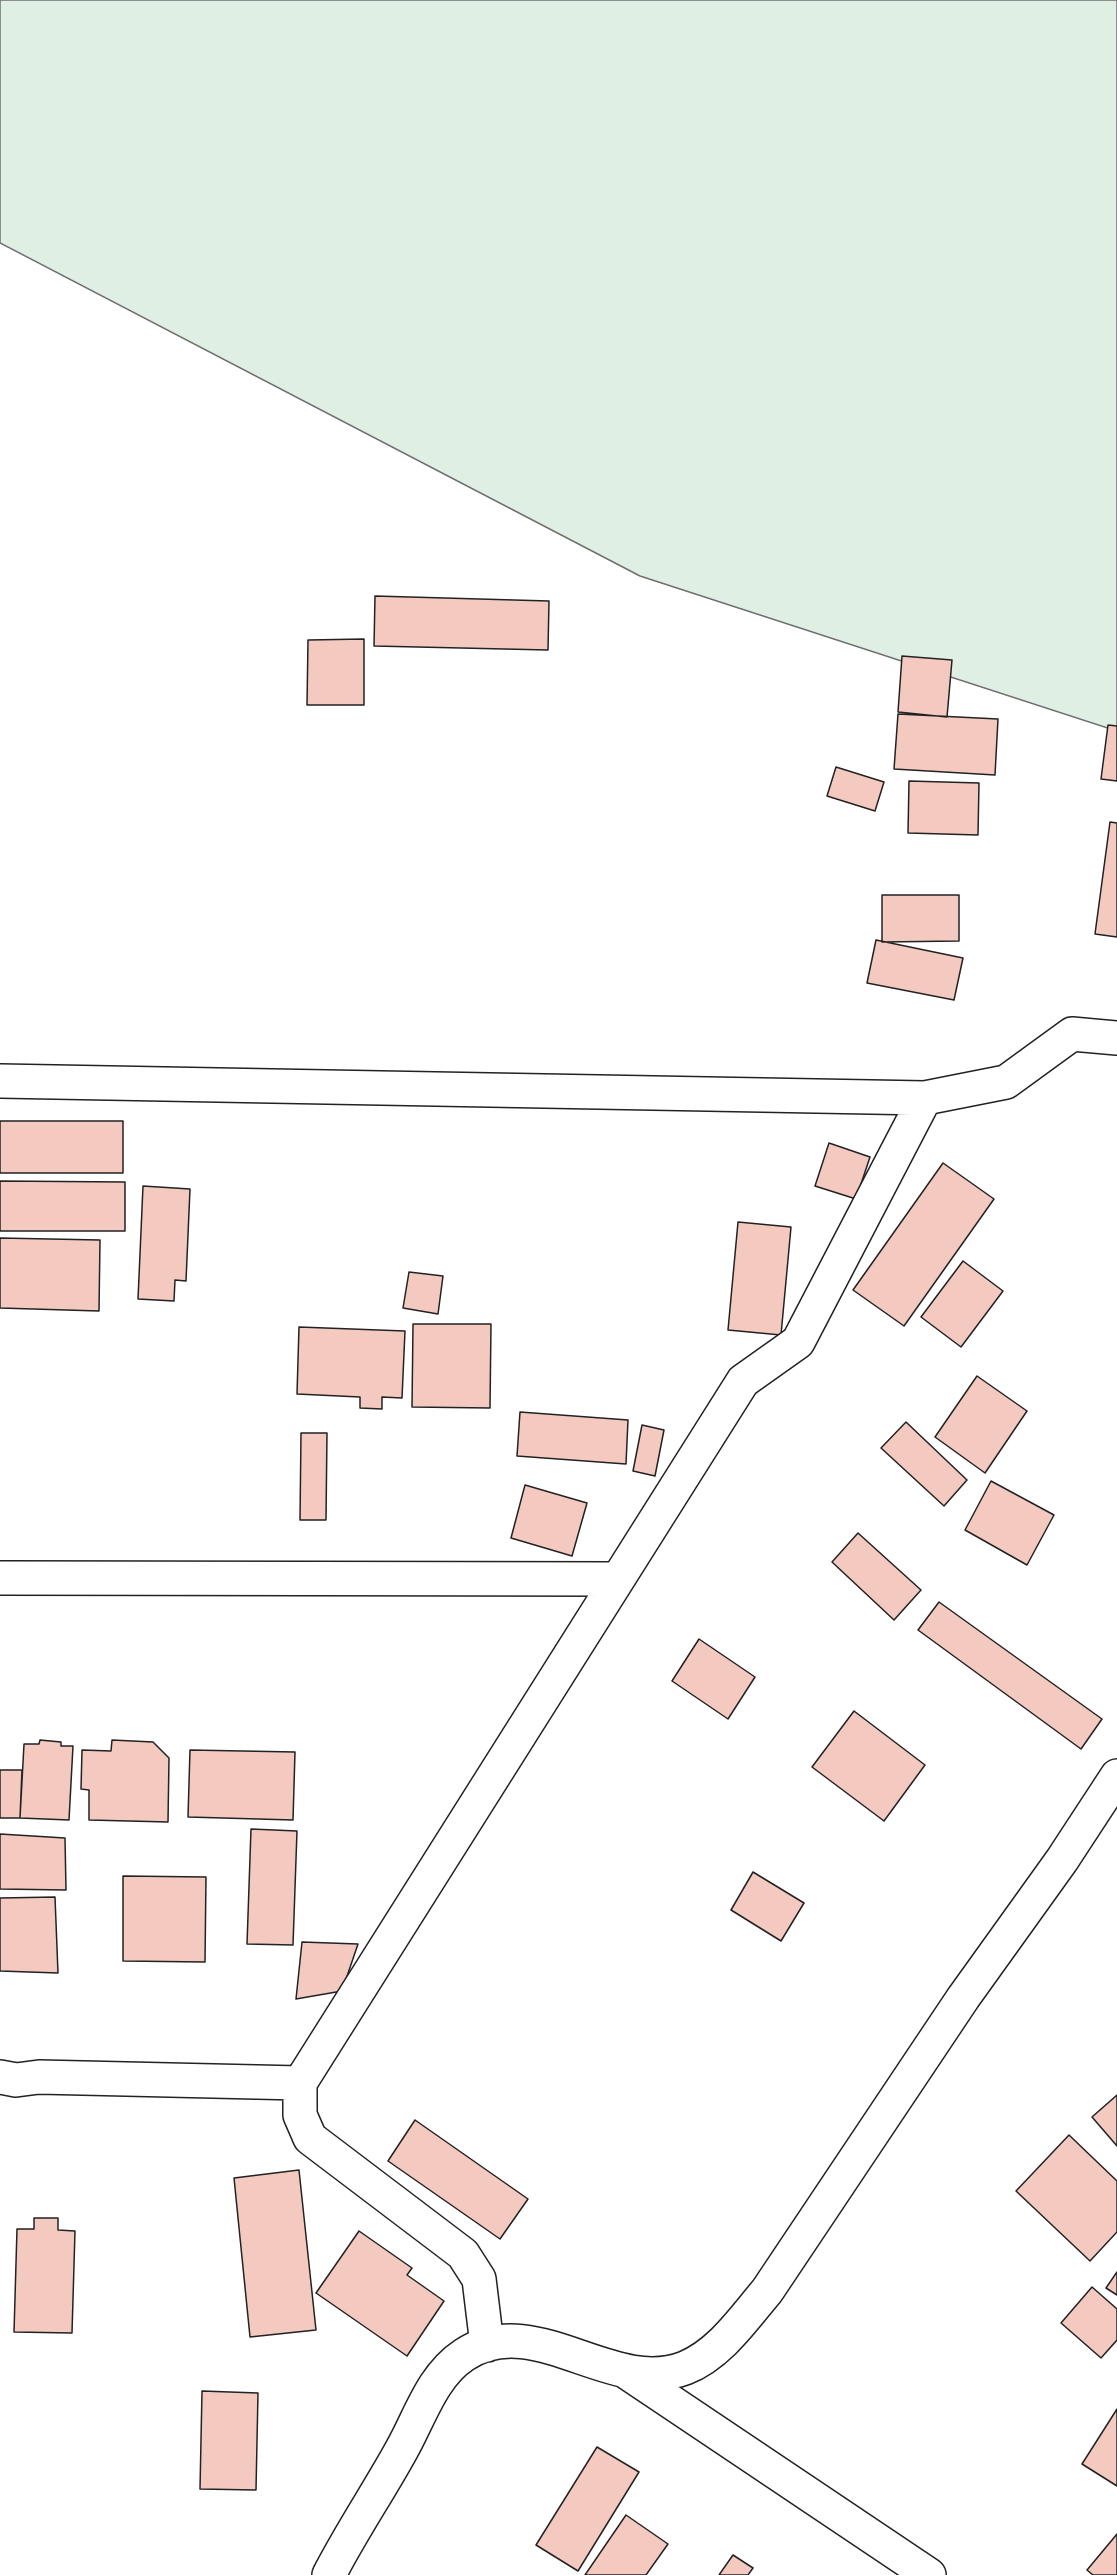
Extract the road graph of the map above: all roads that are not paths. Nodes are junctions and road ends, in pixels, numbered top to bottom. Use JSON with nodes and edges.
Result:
{"nodes":[{"id":1,"x":1117,"y":1038,"type":"edge"},
{"id":2,"x":0,"y":1081,"type":"edge"},
{"id":3,"x":925,"y":1098,"type":"junction"},
{"id":4,"x":0,"y":1578,"type":"edge"},
{"id":5,"x":618,"y":1579,"type":"junction"},
{"id":6,"x":1117,"y":1776,"type":"edge"},
{"id":7,"x":0,"y":2077,"type":"edge"},
{"id":8,"x":300,"y":2084,"type":"junction"},
{"id":9,"x":487,"y":2345,"type":"junction"},
{"id":10,"x":625,"y":2371,"type":"junction"},
{"id":11,"x":329,"y":2575,"type":"edge"},
{"id":12,"x":929,"y":2575,"type":"edge"}],
"edges":[{"from":1,"to":3,"type":"street"},
{"from":2,"to":3,"type":"street"},
{"from":3,"to":5,"type":"street"},
{"from":4,"to":5,"type":"street"},
{"from":5,"to":8,"type":"street"},
{"from":6,"to":10,"type":"street"},
{"from":7,"to":8,"type":"street"},
{"from":8,"to":9,"type":"street"},
{"from":9,"to":10,"type":"street"},
{"from":9,"to":11,"type":"street"},
{"from":10,"to":12,"type":"street"}]}
